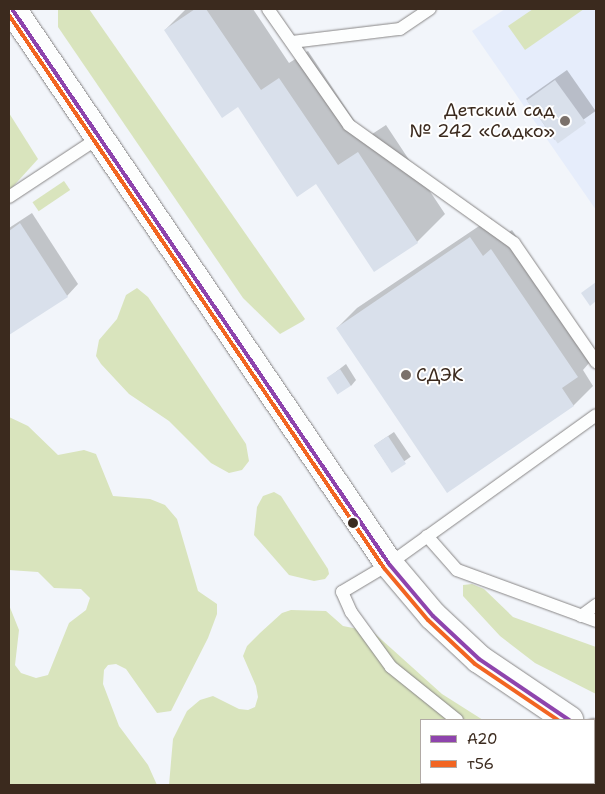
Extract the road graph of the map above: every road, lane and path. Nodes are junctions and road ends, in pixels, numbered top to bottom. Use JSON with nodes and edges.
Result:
{"nodes":[{"id":1,"x":12,"y":9,"type":"edge"},
{"id":2,"x":268,"y":9,"type":"edge"},
{"id":3,"x":430,"y":9,"type":"edge"},
{"id":4,"x":292,"y":42,"type":"junction"},
{"id":5,"x":98,"y":138,"type":"junction"},
{"id":6,"x":9,"y":197,"type":"edge"},
{"id":7,"x":596,"y":362,"type":"edge"},
{"id":8,"x":596,"y":415,"type":"edge"},
{"id":9,"x":427,"y":536,"type":"junction"},
{"id":10,"x":389,"y":564,"type":"junction"},
{"id":11,"x":596,"y":605,"type":"edge"},
{"id":12,"x":581,"y":616,"type":"junction"},
{"id":13,"x":596,"y":621,"type":"edge"},
{"id":14,"x":456,"y":719,"type":"edge"},
{"id":15,"x":568,"y":719,"type":"edge"}],
"edges":[{"from":1,"to":5,"type":"street"},
{"from":2,"to":4,"type":"lane"},
{"from":3,"to":4,"type":"lane"},
{"from":4,"to":7,"type":"lane"},
{"from":5,"to":6,"type":"lane"},
{"from":5,"to":10,"type":"street"},
{"from":8,"to":9,"type":"lane"},
{"from":9,"to":10,"type":"lane"},
{"from":9,"to":12,"type":"lane"},
{"from":10,"to":14,"type":"lane"},
{"from":10,"to":15,"type":"street"},
{"from":11,"to":12,"type":"lane"},
{"from":12,"to":13,"type":"lane"}]}
